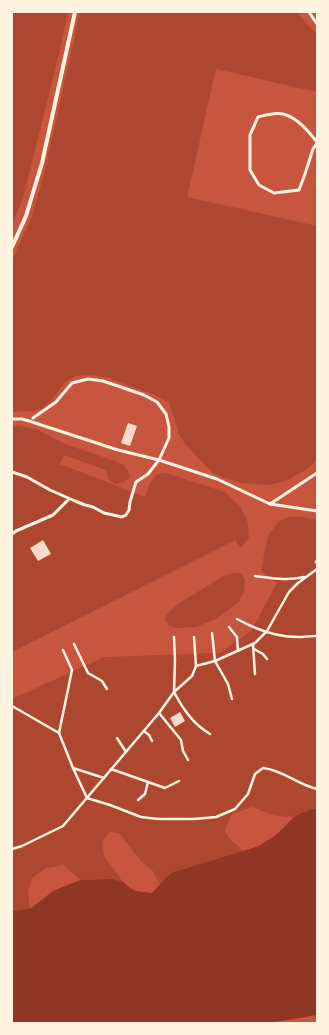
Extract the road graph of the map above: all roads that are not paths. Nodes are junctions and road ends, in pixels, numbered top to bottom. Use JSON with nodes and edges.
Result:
{"nodes":[{"id":1,"x":75,"y":12,"type":"edge"},
{"id":2,"x":309,"y":12,"type":"edge"},
{"id":3,"x":317,"y":24,"type":"edge"},
{"id":4,"x":317,"y":143,"type":"edge"},
{"id":5,"x":12,"y":247,"type":"edge"},
{"id":6,"x":33,"y":418,"type":"dead end"},
{"id":7,"x":12,"y":419,"type":"edge"},
{"id":8,"x":159,"y":460,"type":"junction"},
{"id":9,"x":12,"y":472,"type":"edge"},
{"id":10,"x":317,"y":473,"type":"edge"},
{"id":11,"x":69,"y":499,"type":"junction"},
{"id":12,"x":270,"y":504,"type":"junction"},
{"id":13,"x":317,"y":511,"type":"edge"},
{"id":14,"x":12,"y":534,"type":"edge"}],
"edges":[{"from":1,"to":5,"type":"street"},
{"from":2,"to":3,"type":"lane"},
{"from":4,"to":4,"type":"lane"},
{"from":6,"to":8,"type":"lane"},
{"from":7,"to":8,"type":"lane"},
{"from":8,"to":11,"type":"lane"},
{"from":8,"to":12,"type":"lane"},
{"from":9,"to":11,"type":"lane"},
{"from":10,"to":12,"type":"lane"},
{"from":11,"to":14,"type":"lane"},
{"from":12,"to":13,"type":"lane"}]}
